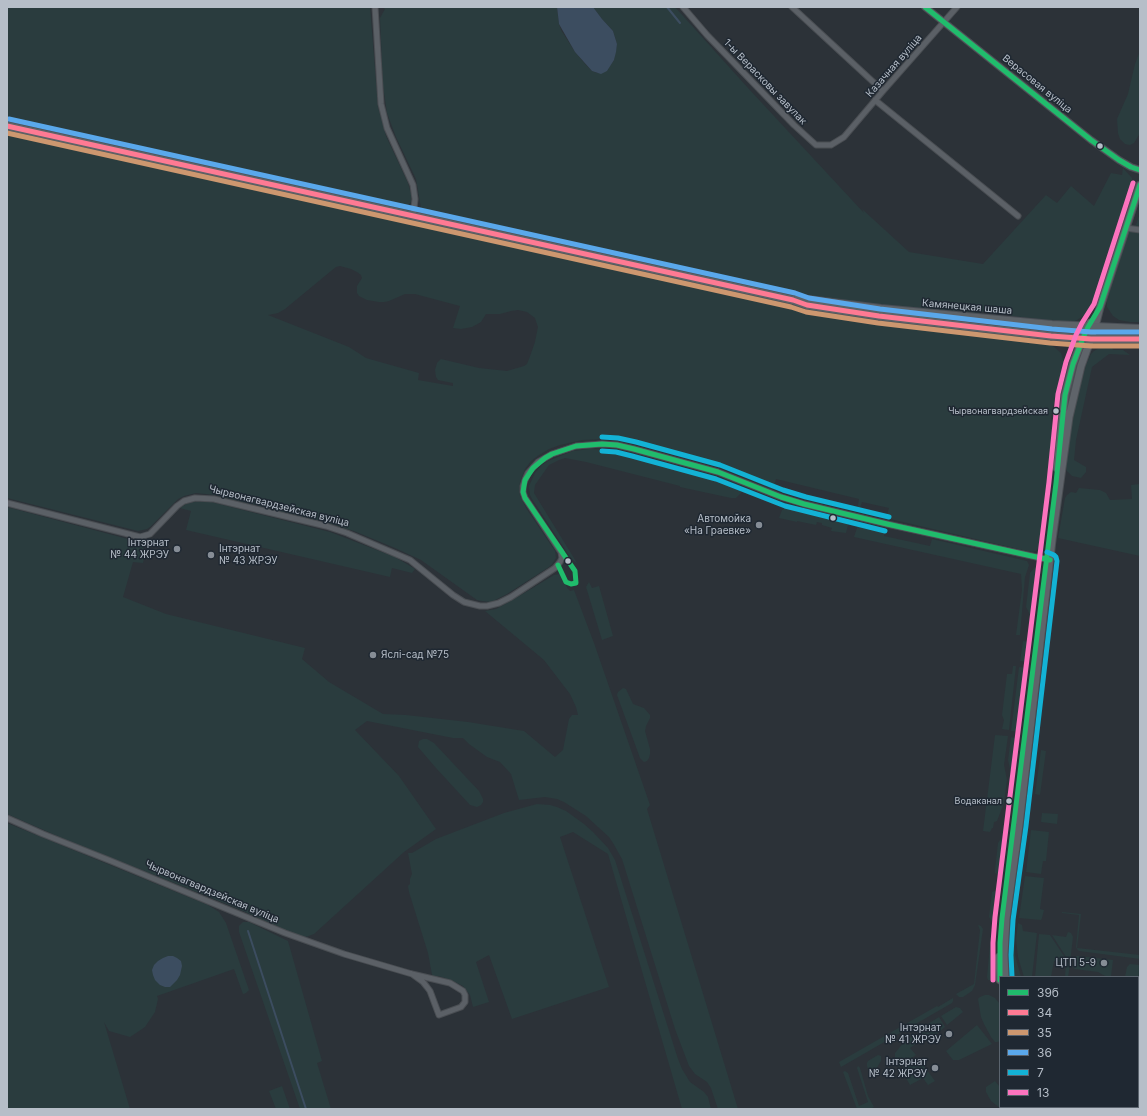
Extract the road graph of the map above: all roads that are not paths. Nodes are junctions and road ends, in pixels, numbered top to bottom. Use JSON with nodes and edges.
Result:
{"nodes":[{"id":1,"x":375,"y":7,"type":"edge"},
{"id":2,"x":683,"y":7,"type":"edge"},
{"id":3,"x":792,"y":7,"type":"edge"},
{"id":4,"x":924,"y":7,"type":"edge"},
{"id":5,"x":957,"y":7,"type":"edge"},
{"id":6,"x":944,"y":23,"type":"junction"},
{"id":7,"x":883,"y":91,"type":"junction"},
{"id":8,"x":875,"y":100,"type":"junction"},
{"id":9,"x":7,"y":126,"type":"edge"},
{"id":10,"x":844,"y":137,"type":"joint"},
{"id":11,"x":1140,"y":170,"type":"edge"},
{"id":12,"x":1140,"y":185,"type":"edge"},
{"id":13,"x":413,"y":216,"type":"junction"},
{"id":14,"x":1018,"y":216,"type":"dead end"},
{"id":15,"x":1126,"y":228,"type":"junction"},
{"id":16,"x":1140,"y":230,"type":"edge"},
{"id":17,"x":793,"y":300,"type":"junction"},
{"id":18,"x":1091,"y":327,"type":"junction"},
{"id":19,"x":1140,"y":328,"type":"edge"},
{"id":20,"x":1087,"y":338,"type":"junction"},
{"id":21,"x":1140,"y":339,"type":"edge"},
{"id":22,"x":7,"y":503,"type":"edge"},
{"id":23,"x":1047,"y":560,"type":"junction"},
{"id":24,"x":7,"y":818,"type":"edge"},
{"id":25,"x":412,"y":974,"type":"junction"},
{"id":26,"x":1000,"y":976,"type":"edge"},
{"id":27,"x":1005,"y":976,"type":"edge"}],
"edges":[{"from":1,"to":13,"type":"street"},
{"from":2,"to":10,"type":"street","name":"1-ы Верасковы завулак"},
{"from":3,"to":7,"type":"street"},
{"from":4,"to":6,"type":"street","name":"Верасовая вуліца"},
{"from":5,"to":6,"type":"street","name":"Казачная вуліца"},
{"from":6,"to":7,"type":"street","name":"Казачная вуліца"},
{"from":6,"to":11,"type":"street","name":"Верасовая вуліца"},
{"from":7,"to":8,"type":"street","name":"Казачная вуліца"},
{"from":8,"to":10,"type":"street","name":"Казачная вуліца"},
{"from":8,"to":14,"type":"street"},
{"from":9,"to":13,"type":"main road","name":"Камянецкая шаша"},
{"from":12,"to":15,"type":"main road"},
{"from":13,"to":17,"type":"main road","name":"Камянецкая шаша"},
{"from":15,"to":16,"type":"street"},
{"from":15,"to":18,"type":"main road"},
{"from":17,"to":18,"type":"main road","name":"Камянецкая шаша"},
{"from":17,"to":20,"type":"main road","name":"Камянецкая шаша"},
{"from":18,"to":19,"type":"main road","name":"Камянецкая шаша"},
{"from":18,"to":20,"type":"main road"},
{"from":20,"to":21,"type":"main road","name":"Камянецкая шаша"},
{"from":20,"to":23,"type":"main road"},
{"from":22,"to":23,"type":"street","name":"Чырвонагвардзейская вуліца"},
{"from":23,"to":26,"type":"main road"},
{"from":23,"to":27,"type":"main road"},
{"from":24,"to":25,"type":"street","name":"Чырвонагвардзейская вуліца"},
{"from":25,"to":25,"type":"street","name":"Чырвонагвардзейская вуліца"}]}
